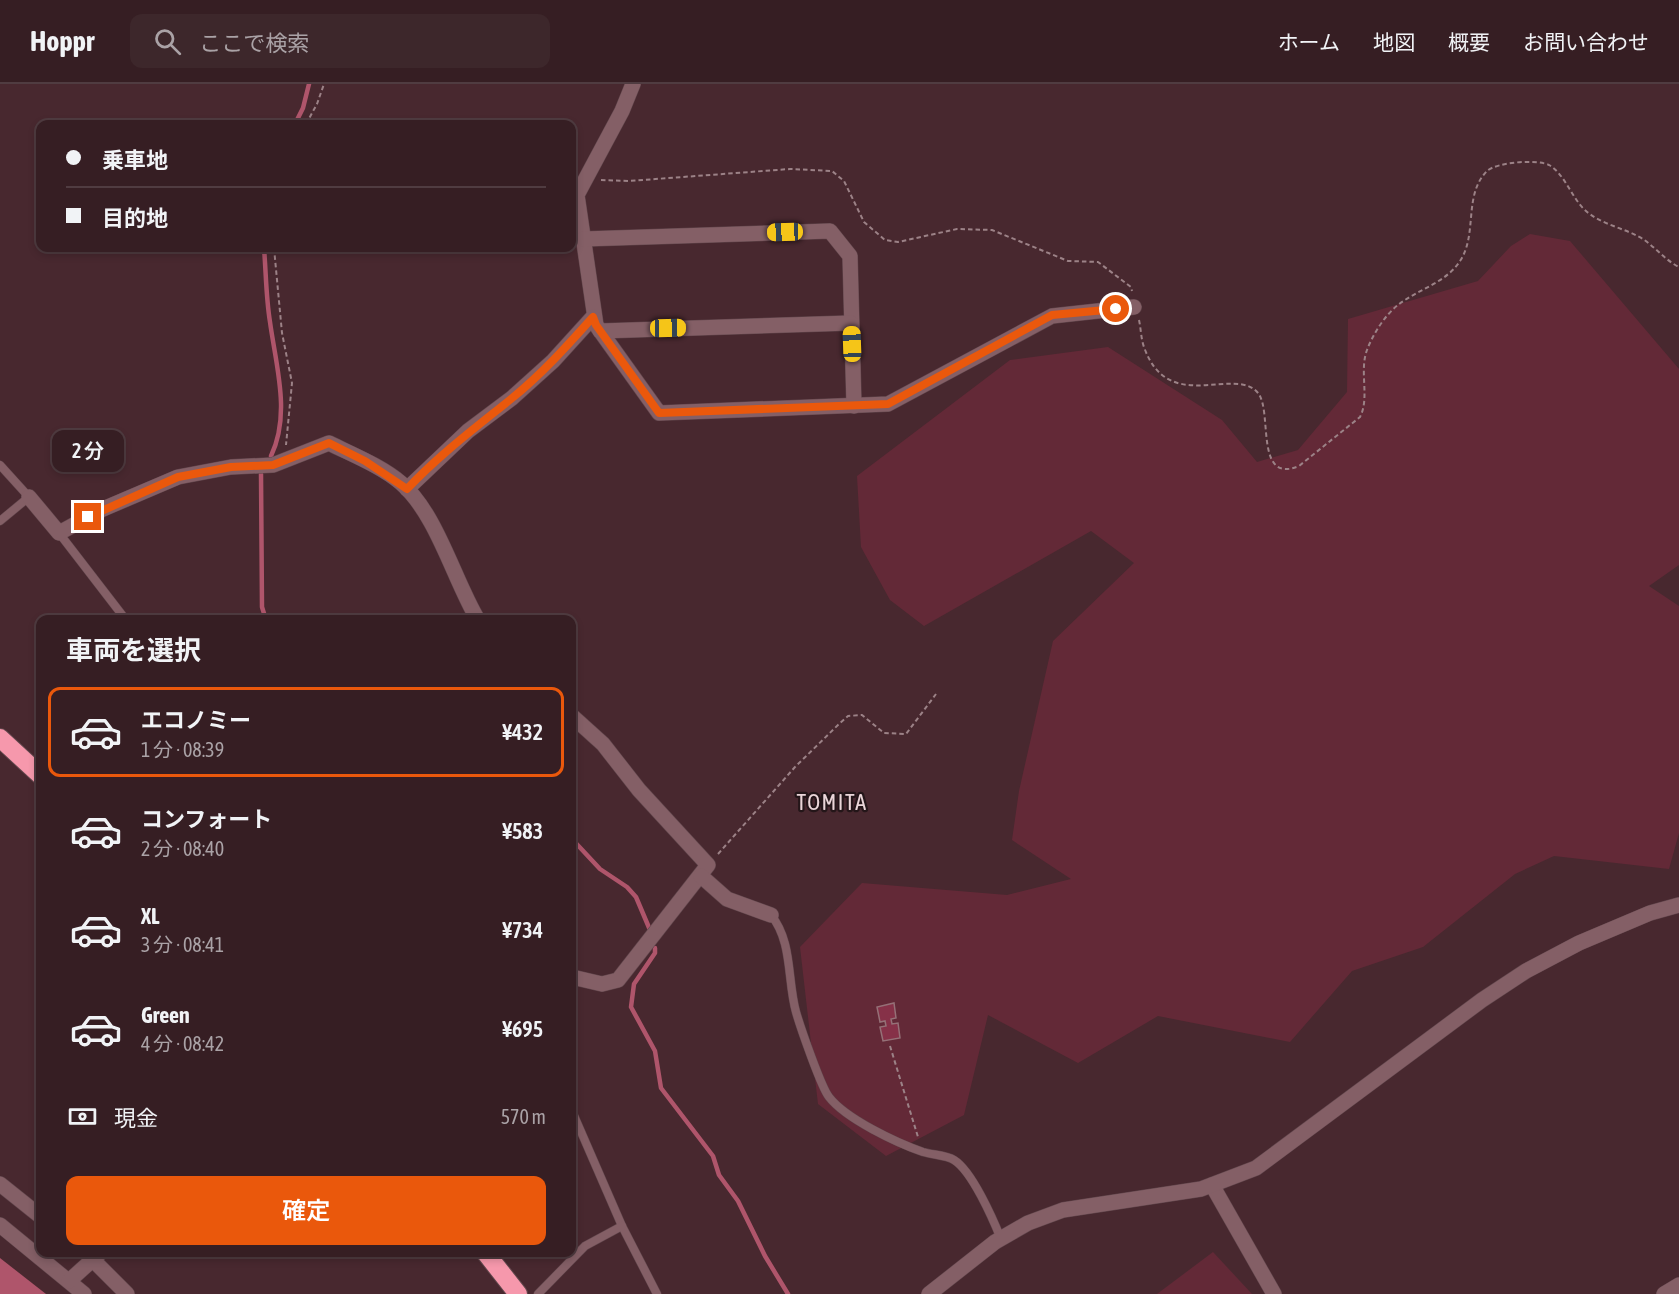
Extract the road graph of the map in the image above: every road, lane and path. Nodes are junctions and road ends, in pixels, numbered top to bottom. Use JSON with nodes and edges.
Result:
{"nodes":[{"id":1,"x":324,"y":84,"type":"edge"},
{"id":2,"x":633,"y":84,"type":"edge"},
{"id":3,"x":308,"y":120,"type":"edge"},
{"id":4,"x":585,"y":178,"type":"junction"},
{"id":5,"x":583,"y":239,"type":"junction"},
{"id":6,"x":274,"y":252,"type":"edge"},
{"id":7,"x":1679,"y":267,"type":"edge"},
{"id":8,"x":1134,"y":307,"type":"junction"},
{"id":9,"x":851,"y":323,"type":"junction"},
{"id":10,"x":596,"y":324,"type":"junction"},
{"id":11,"x":854,"y":406,"type":"junction"},
{"id":12,"x":286,"y":460,"type":"junction"},
{"id":13,"x":0,"y":465,"type":"edge"},
{"id":14,"x":407,"y":489,"type":"junction"},
{"id":15,"x":29,"y":497,"type":"junction"},
{"id":16,"x":0,"y":520,"type":"edge"},
{"id":17,"x":59,"y":533,"type":"junction"},
{"id":18,"x":122,"y":615,"type":"edge"},
{"id":19,"x":476,"y":615,"type":"edge"},
{"id":20,"x":936,"y":694,"type":"dead end"},
{"id":21,"x":576,"y":720,"type":"edge"},
{"id":22,"x":0,"y":738,"type":"edge"},
{"id":23,"x":36,"y":771,"type":"edge"},
{"id":24,"x":705,"y":871,"type":"junction"},
{"id":25,"x":1679,"y":905,"type":"edge"},
{"id":26,"x":771,"y":915,"type":"joint"},
{"id":27,"x":576,"y":978,"type":"edge"},
{"id":28,"x":890,"y":1046,"type":"dead end"},
{"id":29,"x":576,"y":1120,"type":"edge"},
{"id":30,"x":922,"y":1152,"type":"junction"},
{"id":31,"x":0,"y":1184,"type":"edge"},
{"id":32,"x":1212,"y":1185,"type":"junction"},
{"id":33,"x":36,"y":1213,"type":"edge"},
{"id":34,"x":0,"y":1225,"type":"edge"},
{"id":35,"x":622,"y":1226,"type":"junction"},
{"id":36,"x":1001,"y":1239,"type":"junction"},
{"id":37,"x":36,"y":1254,"type":"edge"},
{"id":38,"x":576,"y":1255,"type":"edge"},
{"id":39,"x":39,"y":1257,"type":"edge"},
{"id":40,"x":91,"y":1257,"type":"edge"},
{"id":41,"x":95,"y":1257,"type":"edge"},
{"id":42,"x":489,"y":1257,"type":"edge"},
{"id":43,"x":574,"y":1257,"type":"edge"},
{"id":44,"x":69,"y":1281,"type":"junction"},
{"id":45,"x":1679,"y":1286,"type":"edge"},
{"id":46,"x":84,"y":1294,"type":"edge"},
{"id":47,"x":128,"y":1294,"type":"edge"},
{"id":48,"x":518,"y":1294,"type":"edge"},
{"id":49,"x":538,"y":1294,"type":"edge"},
{"id":50,"x":657,"y":1294,"type":"edge"},
{"id":51,"x":929,"y":1294,"type":"edge"},
{"id":52,"x":1274,"y":1294,"type":"edge"},
{"id":53,"x":1664,"y":1294,"type":"edge"}],
"edges":[{"from":1,"to":3,"type":"path"},
{"from":2,"to":4,"type":"street"},
{"from":4,"to":5,"type":"street"},
{"from":4,"to":8,"type":"path"},
{"from":5,"to":9,"type":"street"},
{"from":5,"to":10,"type":"street"},
{"from":6,"to":12,"type":"path"},
{"from":7,"to":8,"type":"path"},
{"from":8,"to":11,"type":"street"},
{"from":9,"to":10,"type":"street"},
{"from":9,"to":11,"type":"street"},
{"from":10,"to":11,"type":"street"},
{"from":10,"to":14,"type":"street"},
{"from":12,"to":14,"type":"street"},
{"from":12,"to":17,"type":"street"},
{"from":13,"to":15,"type":"lane"},
{"from":14,"to":19,"type":"street"},
{"from":15,"to":16,"type":"lane"},
{"from":15,"to":17,"type":"street"},
{"from":17,"to":18,"type":"lane"},
{"from":20,"to":24,"type":"path"},
{"from":21,"to":24,"type":"street"},
{"from":22,"to":23,"type":"highway"},
{"from":24,"to":26,"type":"street"},
{"from":24,"to":27,"type":"street"},
{"from":25,"to":32,"type":"street"},
{"from":26,"to":30,"type":"lane"},
{"from":28,"to":30,"type":"path"},
{"from":29,"to":35,"type":"lane"},
{"from":30,"to":36,"type":"lane"},
{"from":31,"to":33,"type":"street"},
{"from":32,"to":36,"type":"street"},
{"from":32,"to":52,"type":"street"},
{"from":34,"to":37,"type":"street"},
{"from":35,"to":38,"type":"lane"},
{"from":35,"to":50,"type":"lane"},
{"from":36,"to":51,"type":"street"},
{"from":39,"to":44,"type":"street"},
{"from":40,"to":44,"type":"street"},
{"from":41,"to":47,"type":"street"},
{"from":42,"to":48,"type":"highway"},
{"from":43,"to":49,"type":"lane"},
{"from":44,"to":46,"type":"street"},
{"from":45,"to":53,"type":"street"}]}
